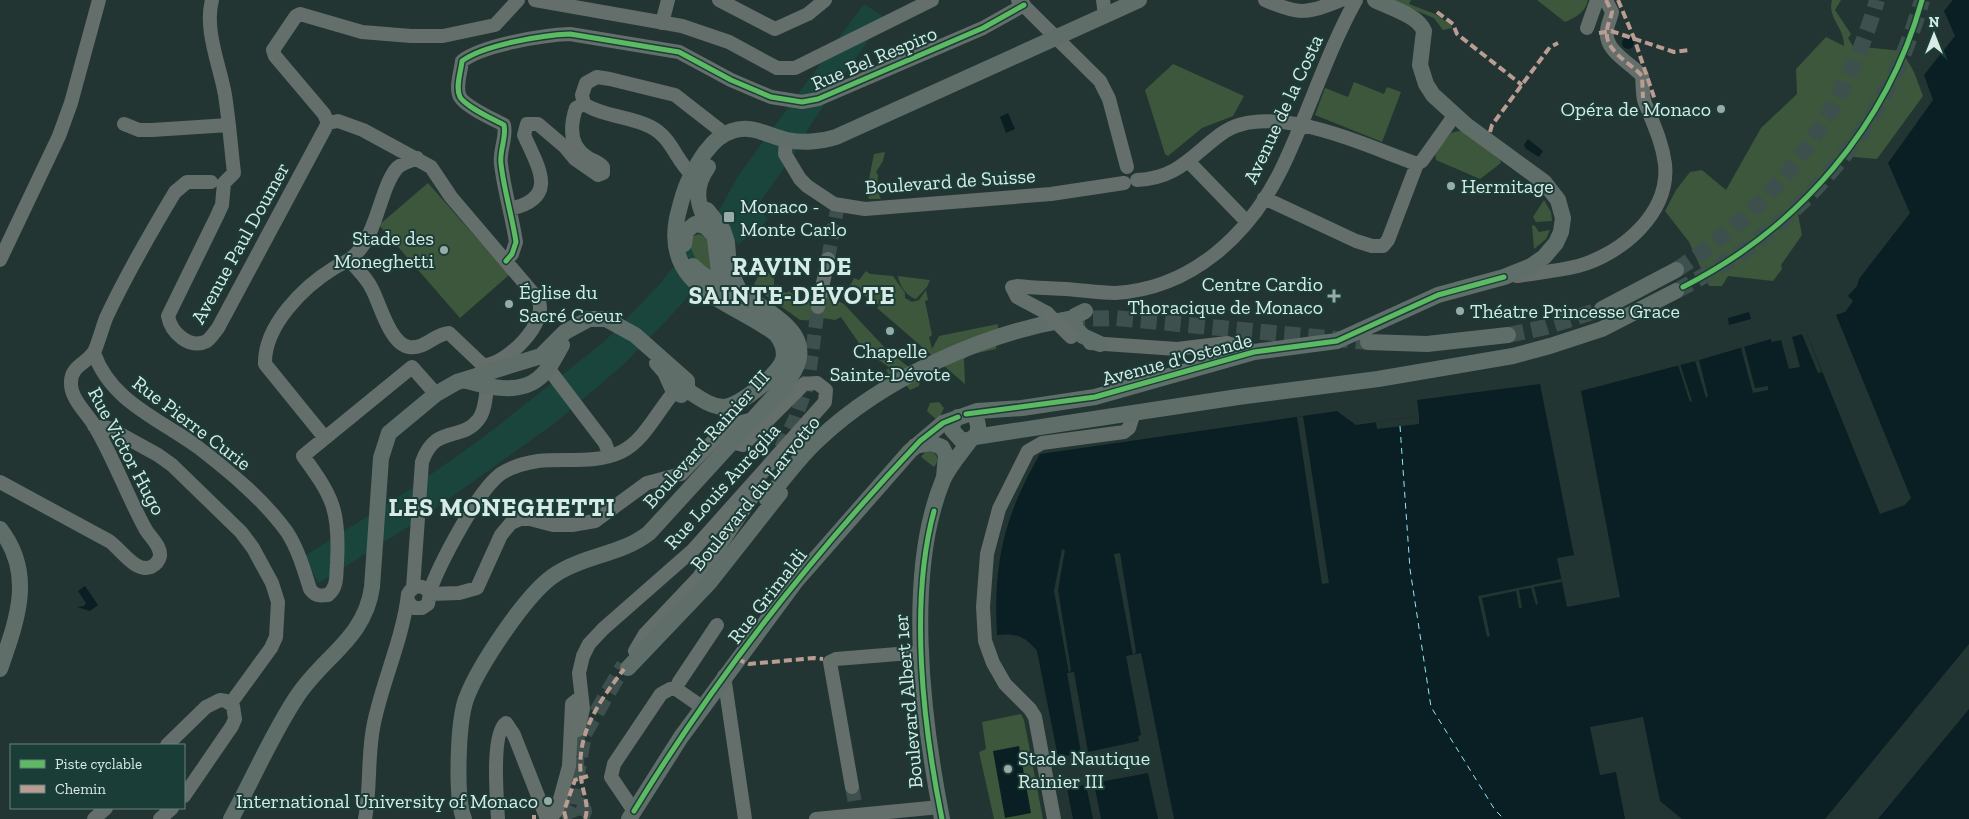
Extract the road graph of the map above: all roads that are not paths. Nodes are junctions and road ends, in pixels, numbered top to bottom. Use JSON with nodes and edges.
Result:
{"nodes":[{"id":1,"x":99,"y":0,"type":"edge"},
{"id":2,"x":212,"y":0,"type":"edge"},
{"id":3,"x":518,"y":0,"type":"edge"},
{"id":4,"x":535,"y":0,"type":"edge"},
{"id":5,"x":668,"y":0,"type":"edge"},
{"id":6,"x":719,"y":0,"type":"edge"},
{"id":7,"x":932,"y":0,"type":"edge"},
{"id":8,"x":1139,"y":0,"type":"edge"},
{"id":9,"x":1264,"y":0,"type":"edge"},
{"id":10,"x":1341,"y":0,"type":"edge"},
{"id":11,"x":1356,"y":0,"type":"edge"},
{"id":12,"x":1375,"y":0,"type":"edge"},
{"id":13,"x":1597,"y":0,"type":"edge"},
{"id":14,"x":1606,"y":0,"type":"edge"},
{"id":15,"x":820,"y":2,"type":"edge"},
{"id":16,"x":1021,"y":3,"type":"edge"},
{"id":17,"x":1328,"y":6,"type":"junction"},
{"id":18,"x":1104,"y":8,"type":"edge"},
{"id":19,"x":1348,"y":14,"type":"junction"},
{"id":20,"x":662,"y":23,"type":"junction"},
{"id":21,"x":1587,"y":28,"type":"dead end"},
{"id":22,"x":1056,"y":37,"type":"junction"},
{"id":23,"x":584,"y":104,"type":"junction"},
{"id":24,"x":1454,"y":116,"type":"junction"},
{"id":25,"x":328,"y":123,"type":"junction"},
{"id":26,"x":124,"y":124,"type":"dead end"},
{"id":27,"x":229,"y":125,"type":"junction"},
{"id":28,"x":1301,"y":125,"type":"junction"},
{"id":29,"x":749,"y":130,"type":"junction"},
{"id":30,"x":725,"y":134,"type":"junction"},
{"id":31,"x":786,"y":140,"type":"junction"},
{"id":32,"x":399,"y":148,"type":"junction"},
{"id":33,"x":418,"y":158,"type":"junction"},
{"id":34,"x":1189,"y":162,"type":"junction"},
{"id":35,"x":1417,"y":164,"type":"junction"},
{"id":36,"x":398,"y":168,"type":"junction"},
{"id":37,"x":695,"y":180,"type":"junction"},
{"id":38,"x":1131,"y":181,"type":"junction"},
{"id":39,"x":217,"y":188,"type":"junction"},
{"id":40,"x":1264,"y":198,"type":"junction"},
{"id":41,"x":681,"y":200,"type":"junction"},
{"id":42,"x":698,"y":204,"type":"junction"},
{"id":43,"x":510,"y":210,"type":"junction"},
{"id":44,"x":678,"y":216,"type":"junction"},
{"id":45,"x":1247,"y":222,"type":"junction"},
{"id":46,"x":713,"y":235,"type":"junction"},
{"id":47,"x":684,"y":244,"type":"junction"},
{"id":48,"x":828,"y":259,"type":"tunnel mouth"},
{"id":49,"x":0,"y":260,"type":"edge"},
{"id":50,"x":350,"y":261,"type":"junction"},
{"id":51,"x":506,"y":261,"type":"junction"},
{"id":52,"x":1531,"y":270,"type":"junction"},
{"id":53,"x":1676,"y":270,"type":"tunnel mouth"},
{"id":54,"x":1676,"y":291,"type":"tunnel mouth"},
{"id":55,"x":734,"y":294,"type":"junction"},
{"id":56,"x":818,"y":307,"type":"tunnel mouth"},
{"id":57,"x":1602,"y":309,"type":"tunnel mouth"},
{"id":58,"x":1085,"y":311,"type":"dead end"},
{"id":59,"x":742,"y":312,"type":"junction"},
{"id":60,"x":1069,"y":319,"type":"tunnel mouth"},
{"id":61,"x":574,"y":326,"type":"junction"},
{"id":62,"x":1508,"y":335,"type":"tunnel mouth"},
{"id":63,"x":1368,"y":342,"type":"tunnel mouth"},
{"id":64,"x":1100,"y":344,"type":"junction"},
{"id":65,"x":94,"y":353,"type":"junction"},
{"id":66,"x":1234,"y":357,"type":"junction"},
{"id":67,"x":523,"y":363,"type":"junction"},
{"id":68,"x":548,"y":368,"type":"junction"},
{"id":69,"x":492,"y":371,"type":"junction"},
{"id":70,"x":527,"y":383,"type":"junction"},
{"id":71,"x":678,"y":386,"type":"junction"},
{"id":72,"x":436,"y":394,"type":"junction"},
{"id":73,"x":1134,"y":413,"type":"junction"},
{"id":74,"x":753,"y":419,"type":"junction"},
{"id":75,"x":840,"y":422,"type":"junction"},
{"id":76,"x":94,"y":426,"type":"junction"},
{"id":77,"x":973,"y":426,"type":"junction"},
{"id":78,"x":325,"y":438,"type":"junction"},
{"id":79,"x":731,"y":442,"type":"junction"},
{"id":80,"x":915,"y":446,"type":"junction"},
{"id":81,"x":610,"y":456,"type":"junction"},
{"id":82,"x":944,"y":479,"type":"junction"},
{"id":83,"x":0,"y":482,"type":"edge"},
{"id":84,"x":764,"y":489,"type":"junction"},
{"id":85,"x":0,"y":528,"type":"edge"},
{"id":86,"x":4,"y":545,"type":"edge"},
{"id":87,"x":736,"y":545,"type":"junction"},
{"id":88,"x":424,"y":591,"type":"junction"},
{"id":89,"x":413,"y":606,"type":"junction"},
{"id":90,"x":717,"y":626,"type":"dead end"},
{"id":91,"x":635,"y":651,"type":"junction"},
{"id":92,"x":922,"y":652,"type":"junction"},
{"id":93,"x":0,"y":669,"type":"edge"},
{"id":94,"x":724,"y":676,"type":"junction"},
{"id":95,"x":676,"y":689,"type":"junction"},
{"id":96,"x":582,"y":702,"type":"junction"},
{"id":97,"x":231,"y":703,"type":"junction"},
{"id":98,"x":702,"y":707,"type":"junction"},
{"id":99,"x":578,"y":730,"type":"tunnel mouth"},
{"id":100,"x":168,"y":744,"type":"edge"},
{"id":101,"x":852,"y":787,"type":"tunnel mouth"},
{"id":102,"x":185,"y":795,"type":"edge"},
{"id":103,"x":940,"y":808,"type":"edge"},
{"id":104,"x":105,"y":809,"type":"edge"},
{"id":105,"x":171,"y":809,"type":"edge"},
{"id":106,"x":857,"y":811,"type":"edge"},
{"id":107,"x":631,"y":815,"type":"edge"},
{"id":108,"x":550,"y":818,"type":"edge"},
{"id":109,"x":94,"y":819,"type":"edge"},
{"id":110,"x":160,"y":819,"type":"edge"},
{"id":111,"x":231,"y":819,"type":"edge"},
{"id":112,"x":364,"y":819,"type":"edge"},
{"id":113,"x":464,"y":819,"type":"edge"},
{"id":114,"x":498,"y":819,"type":"edge"},
{"id":115,"x":745,"y":819,"type":"edge"},
{"id":116,"x":816,"y":819,"type":"edge"},
{"id":117,"x":1054,"y":819,"type":"edge"}],
"edges":[{"from":1,"to":49,"type":"street"},
{"from":2,"to":27,"type":"street"},
{"from":3,"to":25,"type":"street"},
{"from":4,"to":20,"type":"street"},
{"from":5,"to":20,"type":"street"},
{"from":6,"to":15,"type":"street"},
{"from":7,"to":20,"type":"street"},
{"from":8,"to":18,"type":"main road"},
{"from":9,"to":17,"type":"street"},
{"from":10,"to":17,"type":"street"},
{"from":11,"to":19,"type":"street","name":"Avenue de la Costa"},
{"from":12,"to":24,"type":"main road","name":"Avenue d'Ostende"},
{"from":13,"to":21,"type":"street"},
{"from":14,"to":52,"type":"street"},
{"from":16,"to":22,"type":"street"},
{"from":16,"to":43,"type":"street","name":"Rue Bel Respiro"},
{"from":17,"to":19,"type":"street"},
{"from":18,"to":22,"type":"main road"},
{"from":19,"to":28,"type":"street","name":"Avenue de la Costa"},
{"from":22,"to":31,"type":"main road"},
{"from":22,"to":38,"type":"street"},
{"from":23,"to":30,"type":"street"},
{"from":23,"to":37,"type":"street"},
{"from":23,"to":43,"type":"street"},
{"from":24,"to":35,"type":"street"},
{"from":24,"to":52,"type":"main road","name":"Avenue d'Ostende"},
{"from":25,"to":32,"type":"street"},
{"from":25,"to":39,"type":"street","name":"Avenue Paul Doumer"},
{"from":26,"to":27,"type":"street"},
{"from":27,"to":39,"type":"street","name":"Avenue Paul Doumer"},
{"from":28,"to":34,"type":"street","name":"Boulevard de Suisse"},
{"from":28,"to":35,"type":"street","name":"Boulevard de Suisse"},
{"from":28,"to":40,"type":"street","name":"Avenue de la Costa"},
{"from":29,"to":30,"type":"main road"},
{"from":29,"to":31,"type":"main road"},
{"from":29,"to":37,"type":"main road"},
{"from":30,"to":37,"type":"main road"},
{"from":31,"to":38,"type":"street","name":"Boulevard de Suisse"},
{"from":32,"to":33,"type":"street"},
{"from":32,"to":36,"type":"street"},
{"from":33,"to":36,"type":"street"},
{"from":33,"to":51,"type":"street"},
{"from":34,"to":38,"type":"street","name":"Boulevard de Suisse"},
{"from":34,"to":45,"type":"street"},
{"from":35,"to":40,"type":"street"},
{"from":36,"to":50,"type":"street"},
{"from":37,"to":41,"type":"main road"},
{"from":37,"to":42,"type":"main road"},
{"from":37,"to":55,"type":"main road"},
{"from":39,"to":65,"type":"street","name":"Rue Victor Hugo"},
{"from":40,"to":45,"type":"street","name":"Avenue de la Costa"},
{"from":41,"to":42,"type":"main road"},
{"from":41,"to":44,"type":"main road"},
{"from":42,"to":46,"type":"main road"},
{"from":43,"to":51,"type":"street"},
{"from":44,"to":47,"type":"main road"},
{"from":44,"to":59,"type":"main road"},
{"from":45,"to":64,"type":"street","name":"Avenue de la Costa","bridge":true},
{"from":46,"to":47,"type":"main road"},
{"from":46,"to":55,"type":"main road","bridge":true},
{"from":47,"to":55,"type":"main road"},
{"from":48,"to":56,"type":"street"},
{"from":50,"to":69,"type":"street"},
{"from":50,"to":78,"type":"street"},
{"from":51,"to":69,"type":"street"},
{"from":52,"to":66,"type":"main road","name":"Avenue d'Ostende"},
{"from":53,"to":57,"type":"main road"},
{"from":54,"to":73,"type":"main road"},
{"from":55,"to":59,"type":"main road"},
{"from":55,"to":74,"type":"main road","name":"Boulevard Rainier III"},
{"from":58,"to":64,"type":"main road"},
{"from":59,"to":71,"type":"main road"},
{"from":60,"to":75,"type":"main road"},
{"from":61,"to":67,"type":"main road"},
{"from":61,"to":68,"type":"main road"},
{"from":61,"to":71,"type":"main road"},
{"from":62,"to":63,"type":"main road"},
{"from":64,"to":66,"type":"street","name":"Avenue de la Costa"},
{"from":65,"to":76,"type":"street","name":"Rue Victor Hugo"},
{"from":65,"to":78,"type":"street","name":"Rue Pierre Curie"},
{"from":66,"to":77,"type":"main road","name":"Avenue d'Ostende"},
{"from":67,"to":69,"type":"main road"},
{"from":67,"to":70,"type":"main road"},
{"from":68,"to":70,"type":"main road"},
{"from":68,"to":81,"type":"street"},
{"from":69,"to":70,"type":"main road"},
{"from":69,"to":72,"type":"main road"},
{"from":69,"to":88,"type":"street"},
{"from":71,"to":81,"type":"street"},
{"from":72,"to":78,"type":"street"},
{"from":72,"to":111,"type":"main road"},
{"from":73,"to":77,"type":"main road"},
{"from":73,"to":117,"type":"street"},
{"from":74,"to":79,"type":"main road","name":"Boulevard Rainier III"},
{"from":74,"to":88,"type":"street"},
{"from":75,"to":84,"type":"main road","name":"Boulevard du Larvotto"},
{"from":75,"to":87,"type":"main road","name":"Boulevard du Larvotto"},
{"from":76,"to":83,"type":"street","name":"Rue Victor Hugo"},
{"from":76,"to":97,"type":"street"},
{"from":77,"to":80,"type":"main road","name":"Rue Grimaldi"},
{"from":77,"to":82,"type":"main road","name":"Boulevard Albert 1er"},
{"from":79,"to":96,"type":"street","name":"Rue Louis Auréglia"},
{"from":79,"to":113,"type":"main road","name":"Boulevard Rainier III"},
{"from":80,"to":82,"type":"main road"},
{"from":80,"to":94,"type":"main road","name":"Rue Grimaldi"},
{"from":81,"to":88,"type":"street"},
{"from":82,"to":92,"type":"main road","name":"Boulevard Albert 1er"},
{"from":84,"to":87,"type":"street"},
{"from":84,"to":91,"type":"street"},
{"from":85,"to":86,"type":"main road"},
{"from":86,"to":93,"type":"main road"},
{"from":87,"to":91,"type":"main road","name":"Boulevard du Larvotto"},
{"from":87,"to":91,"type":"main road","name":"Boulevard du Larvotto"},
{"from":88,"to":89,"type":"street"},
{"from":88,"to":89,"type":"street"},
{"from":89,"to":112,"type":"street"},
{"from":90,"to":95,"type":"street"},
{"from":92,"to":101,"type":"street"},
{"from":92,"to":103,"type":"main road","name":"Boulevard Albert 1er"},
{"from":94,"to":98,"type":"main road","name":"Rue Grimaldi"},
{"from":94,"to":115,"type":"street"},
{"from":95,"to":98,"type":"street"},
{"from":95,"to":107,"type":"street"},
{"from":96,"to":99,"type":"street"},
{"from":96,"to":108,"type":"street"},
{"from":97,"to":100,"type":"street"},
{"from":97,"to":102,"type":"street"},
{"from":98,"to":107,"type":"main road","name":"Rue Grimaldi"},
{"from":103,"to":106,"type":"street"},
{"from":104,"to":109,"type":"street"},
{"from":105,"to":110,"type":"street"},
{"from":106,"to":116,"type":"street"},
{"from":108,"to":114,"type":"street"}]}
